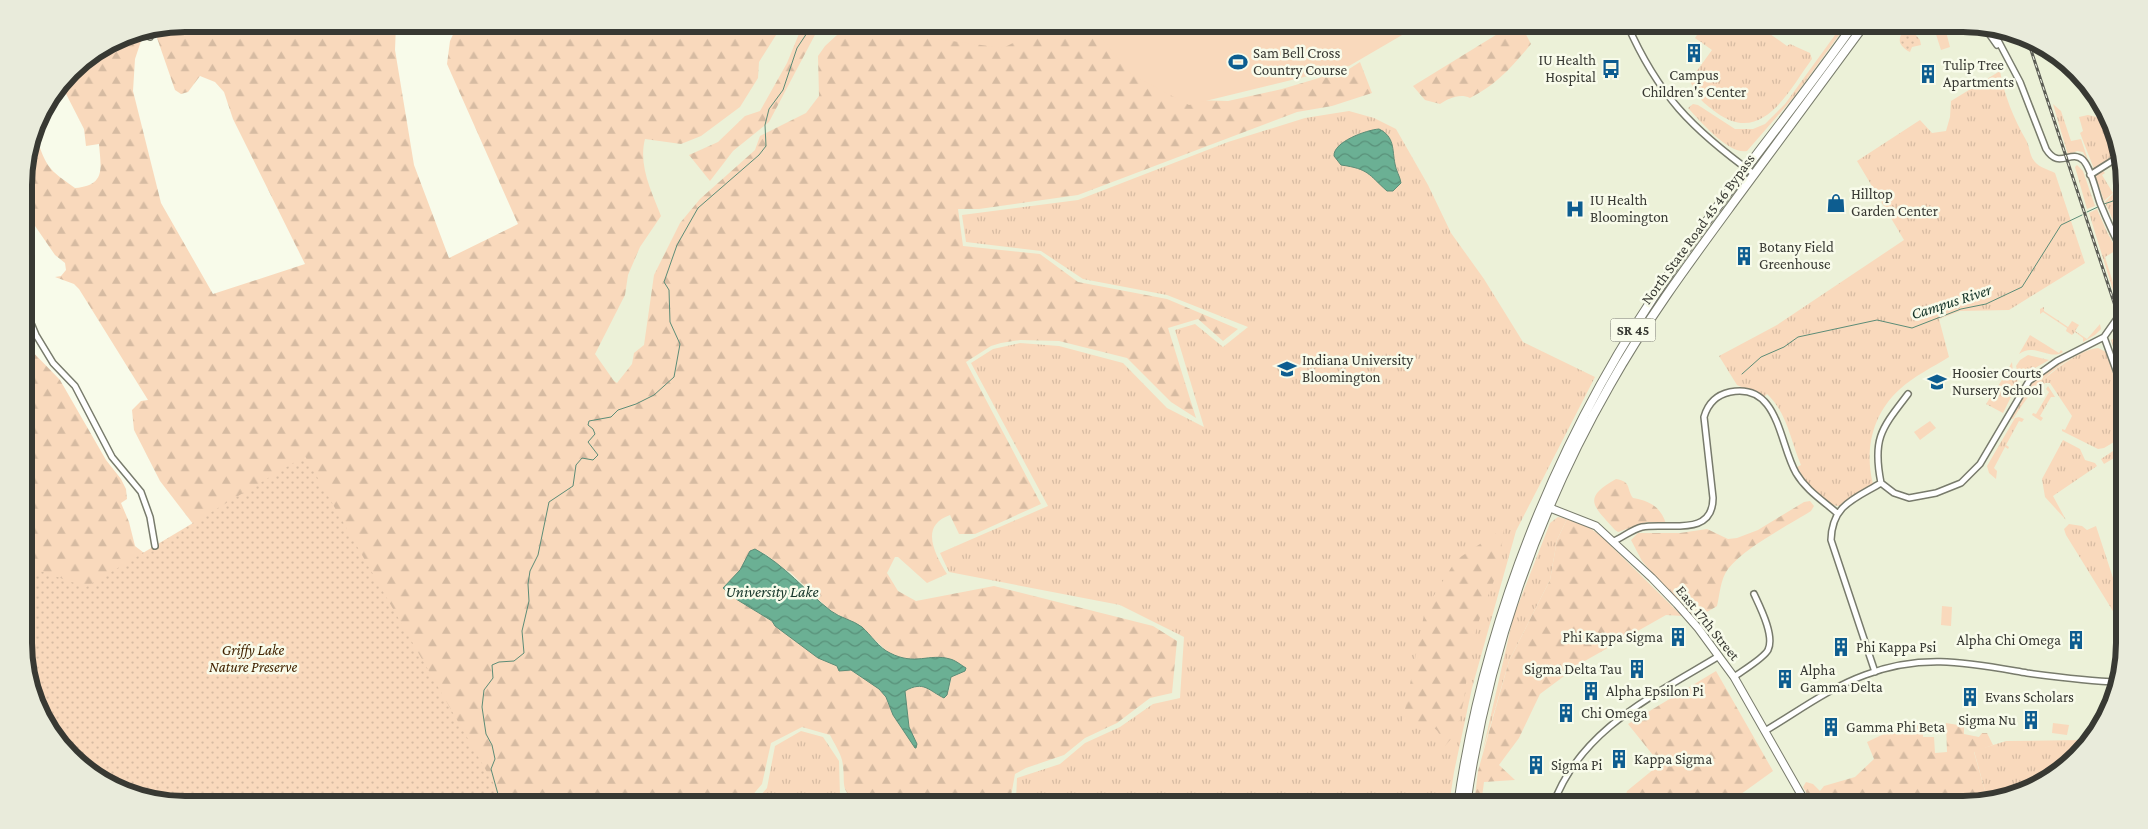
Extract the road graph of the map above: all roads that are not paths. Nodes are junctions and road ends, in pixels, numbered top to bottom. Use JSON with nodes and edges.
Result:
{"nodes":[{"id":1,"x":1631,"y":33,"type":"edge"},
{"id":2,"x":1847,"y":33,"type":"edge"},
{"id":3,"x":1859,"y":33,"type":"edge"},
{"id":4,"x":1991,"y":36,"type":"edge"},
{"id":5,"x":1995,"y":37,"type":"edge"},
{"id":6,"x":1999,"y":46,"type":"junction"},
{"id":7,"x":2113,"y":160,"type":"edge"},
{"id":8,"x":1746,"y":168,"type":"junction"},
{"id":9,"x":1754,"y":174,"type":"junction"},
{"id":10,"x":2090,"y":175,"type":"junction"},
{"id":11,"x":2116,"y":238,"type":"edge"},
{"id":12,"x":2116,"y":320,"type":"edge"},
{"id":13,"x":33,"y":326,"type":"edge"},
{"id":14,"x":2104,"y":337,"type":"junction"},
{"id":15,"x":2116,"y":370,"type":"edge"},
{"id":16,"x":1908,"y":394,"type":"dead end"},
{"id":17,"x":1881,"y":483,"type":"junction"},
{"id":18,"x":1546,"y":506,"type":"junction"},
{"id":19,"x":1837,"y":513,"type":"junction"},
{"id":20,"x":1614,"y":541,"type":"junction"},
{"id":21,"x":154,"y":546,"type":"dead end"},
{"id":22,"x":1754,"y":594,"type":"dead end"},
{"id":23,"x":1719,"y":656,"type":"junction"},
{"id":24,"x":1875,"y":672,"type":"junction"},
{"id":25,"x":1734,"y":677,"type":"junction"},
{"id":26,"x":2111,"y":681,"type":"edge"},
{"id":27,"x":1765,"y":731,"type":"junction"},
{"id":28,"x":1460,"y":796,"type":"edge"},
{"id":29,"x":1468,"y":796,"type":"edge"},
{"id":30,"x":1558,"y":796,"type":"edge"},
{"id":31,"x":1802,"y":796,"type":"edge"}],
"edges":[{"from":1,"to":8,"type":"street"},
{"from":2,"to":8,"type":"highway","name":"North State Road 45 46 Bypass","number":"SR 45"},
{"from":3,"to":9,"type":"highway","name":"North State Road 45 46 Bypass","number":"SR 45"},
{"from":4,"to":6,"type":"street"},
{"from":5,"to":6,"type":"street"},
{"from":6,"to":10,"type":"street"},
{"from":7,"to":10,"type":"street"},
{"from":8,"to":9,"type":"street"},
{"from":8,"to":18,"type":"highway","number":"SR 45"},
{"from":9,"to":18,"type":"highway","name":"North State Road 45 46 Bypass","number":"SR 45"},
{"from":10,"to":11,"type":"street"},
{"from":12,"to":14,"type":"street"},
{"from":13,"to":21,"type":"street"},
{"from":14,"to":15,"type":"street"},
{"from":14,"to":17,"type":"street"},
{"from":16,"to":17,"type":"street"},
{"from":17,"to":19,"type":"street"},
{"from":18,"to":20,"type":"main road","name":"East 17th Street"},
{"from":18,"to":28,"type":"highway","name":"North State Road 45 46 Bypass","number":"SR 45"},
{"from":18,"to":29,"type":"highway","name":"North State Road 45 46 Bypass","number":"SR 45"},
{"from":19,"to":20,"type":"street"},
{"from":19,"to":24,"type":"street"},
{"from":20,"to":23,"type":"main road","name":"East 17th Street"},
{"from":22,"to":25,"type":"street"},
{"from":23,"to":25,"type":"main road","name":"East 17th Street"},
{"from":23,"to":30,"type":"street"},
{"from":24,"to":26,"type":"street"},
{"from":24,"to":27,"type":"street"},
{"from":25,"to":27,"type":"main road","name":"East 17th Street"},
{"from":27,"to":31,"type":"main road","name":"East 17th Street"}]}
